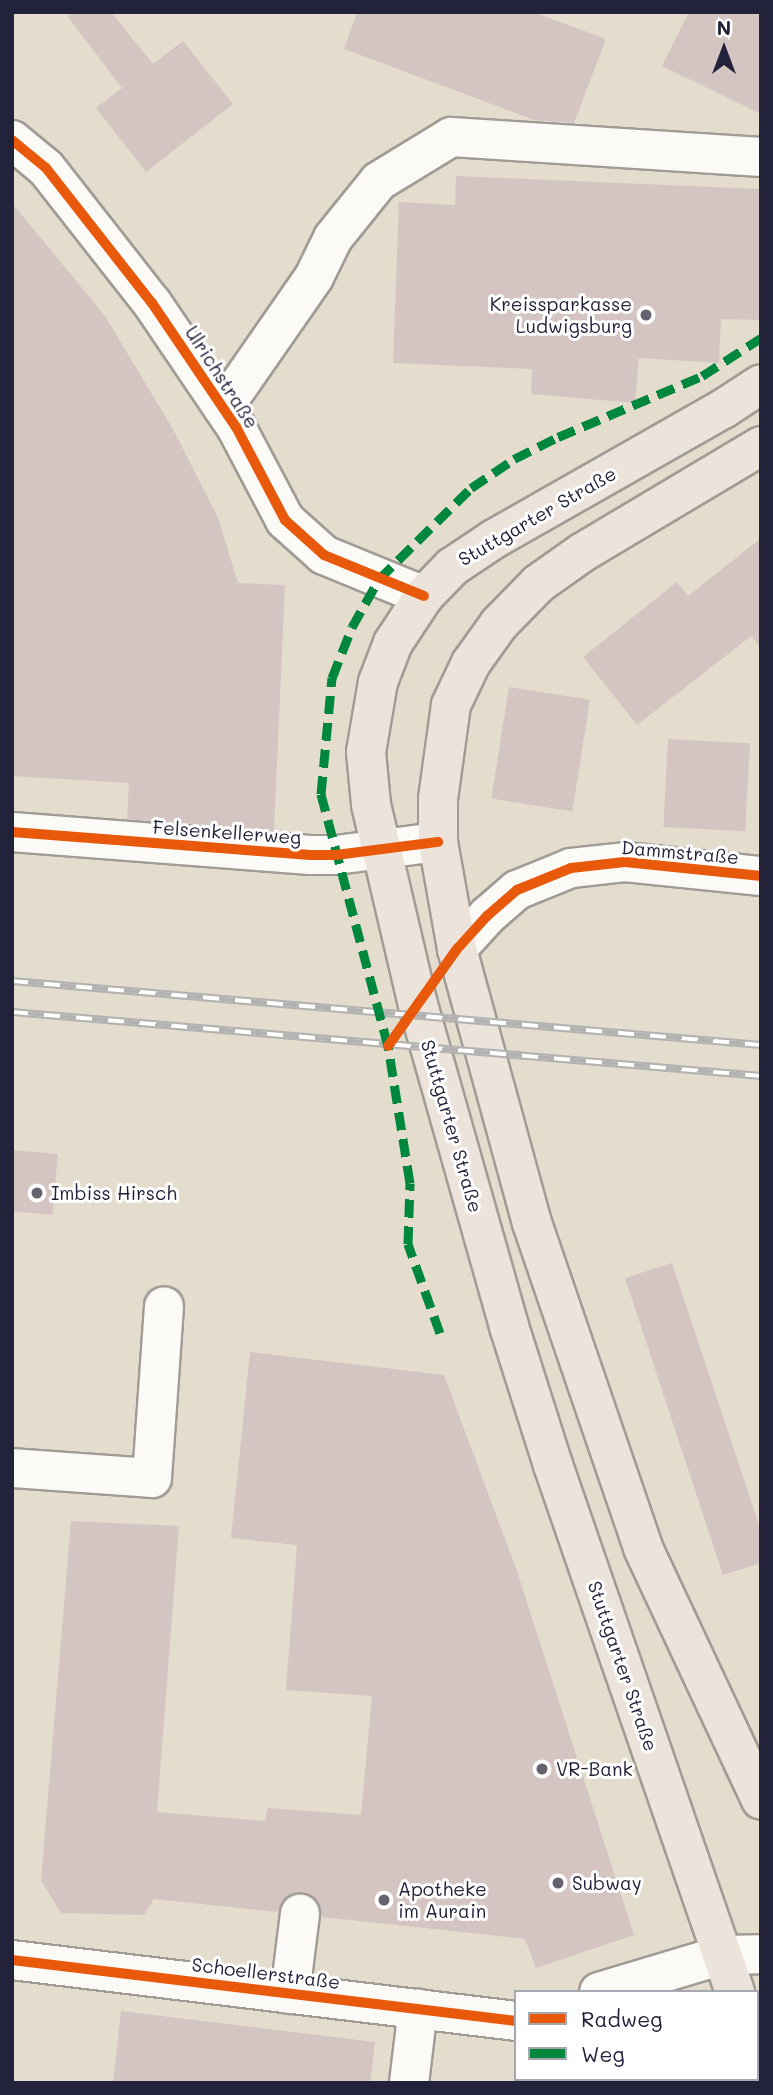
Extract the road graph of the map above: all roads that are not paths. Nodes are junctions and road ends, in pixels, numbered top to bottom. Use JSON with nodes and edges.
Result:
{"nodes":[{"id":1,"x":12,"y":140,"type":"edge"},
{"id":2,"x":761,"y":157,"type":"edge"},
{"id":3,"x":761,"y":384,"type":"edge"},
{"id":4,"x":223,"y":408,"type":"junction"},
{"id":5,"x":761,"y":446,"type":"edge"},
{"id":6,"x":424,"y":596,"type":"junction"},
{"id":7,"x":12,"y":832,"type":"edge"},
{"id":8,"x":439,"y":842,"type":"junction"},
{"id":9,"x":381,"y":850,"type":"junction"},
{"id":10,"x":761,"y":876,"type":"edge"},
{"id":11,"x":457,"y":949,"type":"junction"},
{"id":12,"x":164,"y":1306,"type":"dead end"},
{"id":13,"x":12,"y":1468,"type":"edge"},
{"id":14,"x":761,"y":1800,"type":"edge"},
{"id":15,"x":300,"y":1914,"type":"dead end"},
{"id":16,"x":761,"y":1954,"type":"edge"},
{"id":17,"x":722,"y":1955,"type":"junction"},
{"id":18,"x":12,"y":1960,"type":"edge"},
{"id":19,"x":606,"y":1990,"type":"edge"},
{"id":20,"x":733,"y":1990,"type":"edge"},
{"id":21,"x":290,"y":1994,"type":"junction"},
{"id":22,"x":418,"y":2009,"type":"junction"},
{"id":23,"x":514,"y":2021,"type":"edge"},
{"id":24,"x":409,"y":2083,"type":"edge"}],
"edges":[{"from":1,"to":4,"type":"street","name":"Ulrichstraße"},
{"from":2,"to":4,"type":"street"},
{"from":3,"to":6,"type":"main road","name":"Stuttgarter Straße"},
{"from":4,"to":6,"type":"street","name":"Ulrichstraße"},
{"from":5,"to":8,"type":"main road"},
{"from":6,"to":9,"type":"main road","name":"Stuttgarter Straße"},
{"from":7,"to":9,"type":"street","name":"Felsenkellerweg"},
{"from":8,"to":9,"type":"street","name":"Felsenkellerweg"},
{"from":8,"to":11,"type":"main road"},
{"from":9,"to":17,"type":"main road","name":"Stuttgarter Straße"},
{"from":10,"to":11,"type":"street","name":"Dammstraße"},
{"from":11,"to":14,"type":"main road"},
{"from":12,"to":13,"type":"street"},
{"from":15,"to":21,"type":"street"},
{"from":16,"to":17,"type":"street"},
{"from":17,"to":19,"type":"street"},
{"from":17,"to":20,"type":"main road","name":"Stuttgarter Straße"},
{"from":18,"to":21,"type":"street","name":"Schoellerstraße"},
{"from":21,"to":22,"type":"street","name":"Schoellerstraße"},
{"from":22,"to":23,"type":"street","name":"Schoellerstraße"},
{"from":22,"to":24,"type":"street"}]}
